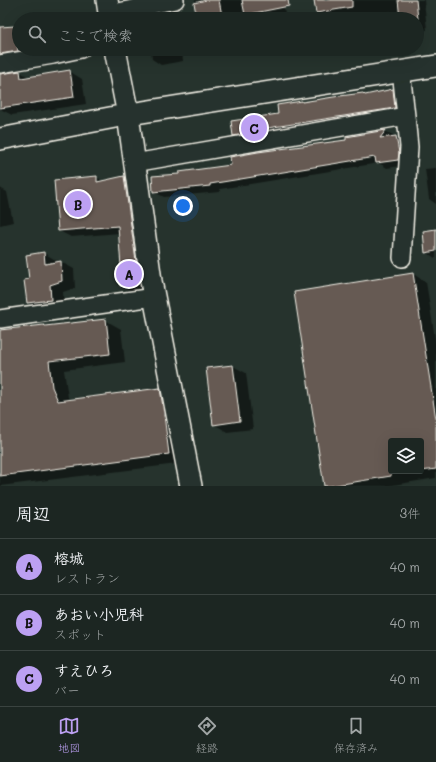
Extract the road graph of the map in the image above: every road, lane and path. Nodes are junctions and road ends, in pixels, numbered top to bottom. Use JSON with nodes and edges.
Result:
{"nodes":[{"id":1,"x":175,"y":0,"type":"edge"},
{"id":2,"x":108,"y":11,"type":"edge"},
{"id":3,"x":47,"y":56,"type":"edge"},
{"id":4,"x":116,"y":56,"type":"edge"},
{"id":5,"x":0,"y":64,"type":"edge"},
{"id":6,"x":436,"y":66,"type":"edge"},
{"id":7,"x":401,"y":72,"type":"junction"},
{"id":8,"x":128,"y":115,"type":"junction"},
{"id":9,"x":406,"y":116,"type":"junction"},
{"id":10,"x":0,"y":139,"type":"edge"},
{"id":11,"x":134,"y":163,"type":"junction"},
{"id":12,"x":402,"y":258,"type":"dead end"},
{"id":13,"x":154,"y":297,"type":"junction"},
{"id":14,"x":0,"y":318,"type":"edge"},
{"id":15,"x":191,"y":486,"type":"edge"}],
"edges":[{"from":1,"to":2,"type":"street"},
{"from":3,"to":5,"type":"street"},
{"from":4,"to":8,"type":"street"},
{"from":6,"to":7,"type":"street"},
{"from":7,"to":8,"type":"street"},
{"from":7,"to":9,"type":"street"},
{"from":8,"to":10,"type":"street"},
{"from":8,"to":11,"type":"street"},
{"from":9,"to":11,"type":"street"},
{"from":9,"to":12,"type":"street"},
{"from":11,"to":13,"type":"street"},
{"from":13,"to":14,"type":"street"},
{"from":13,"to":15,"type":"street"}]}
